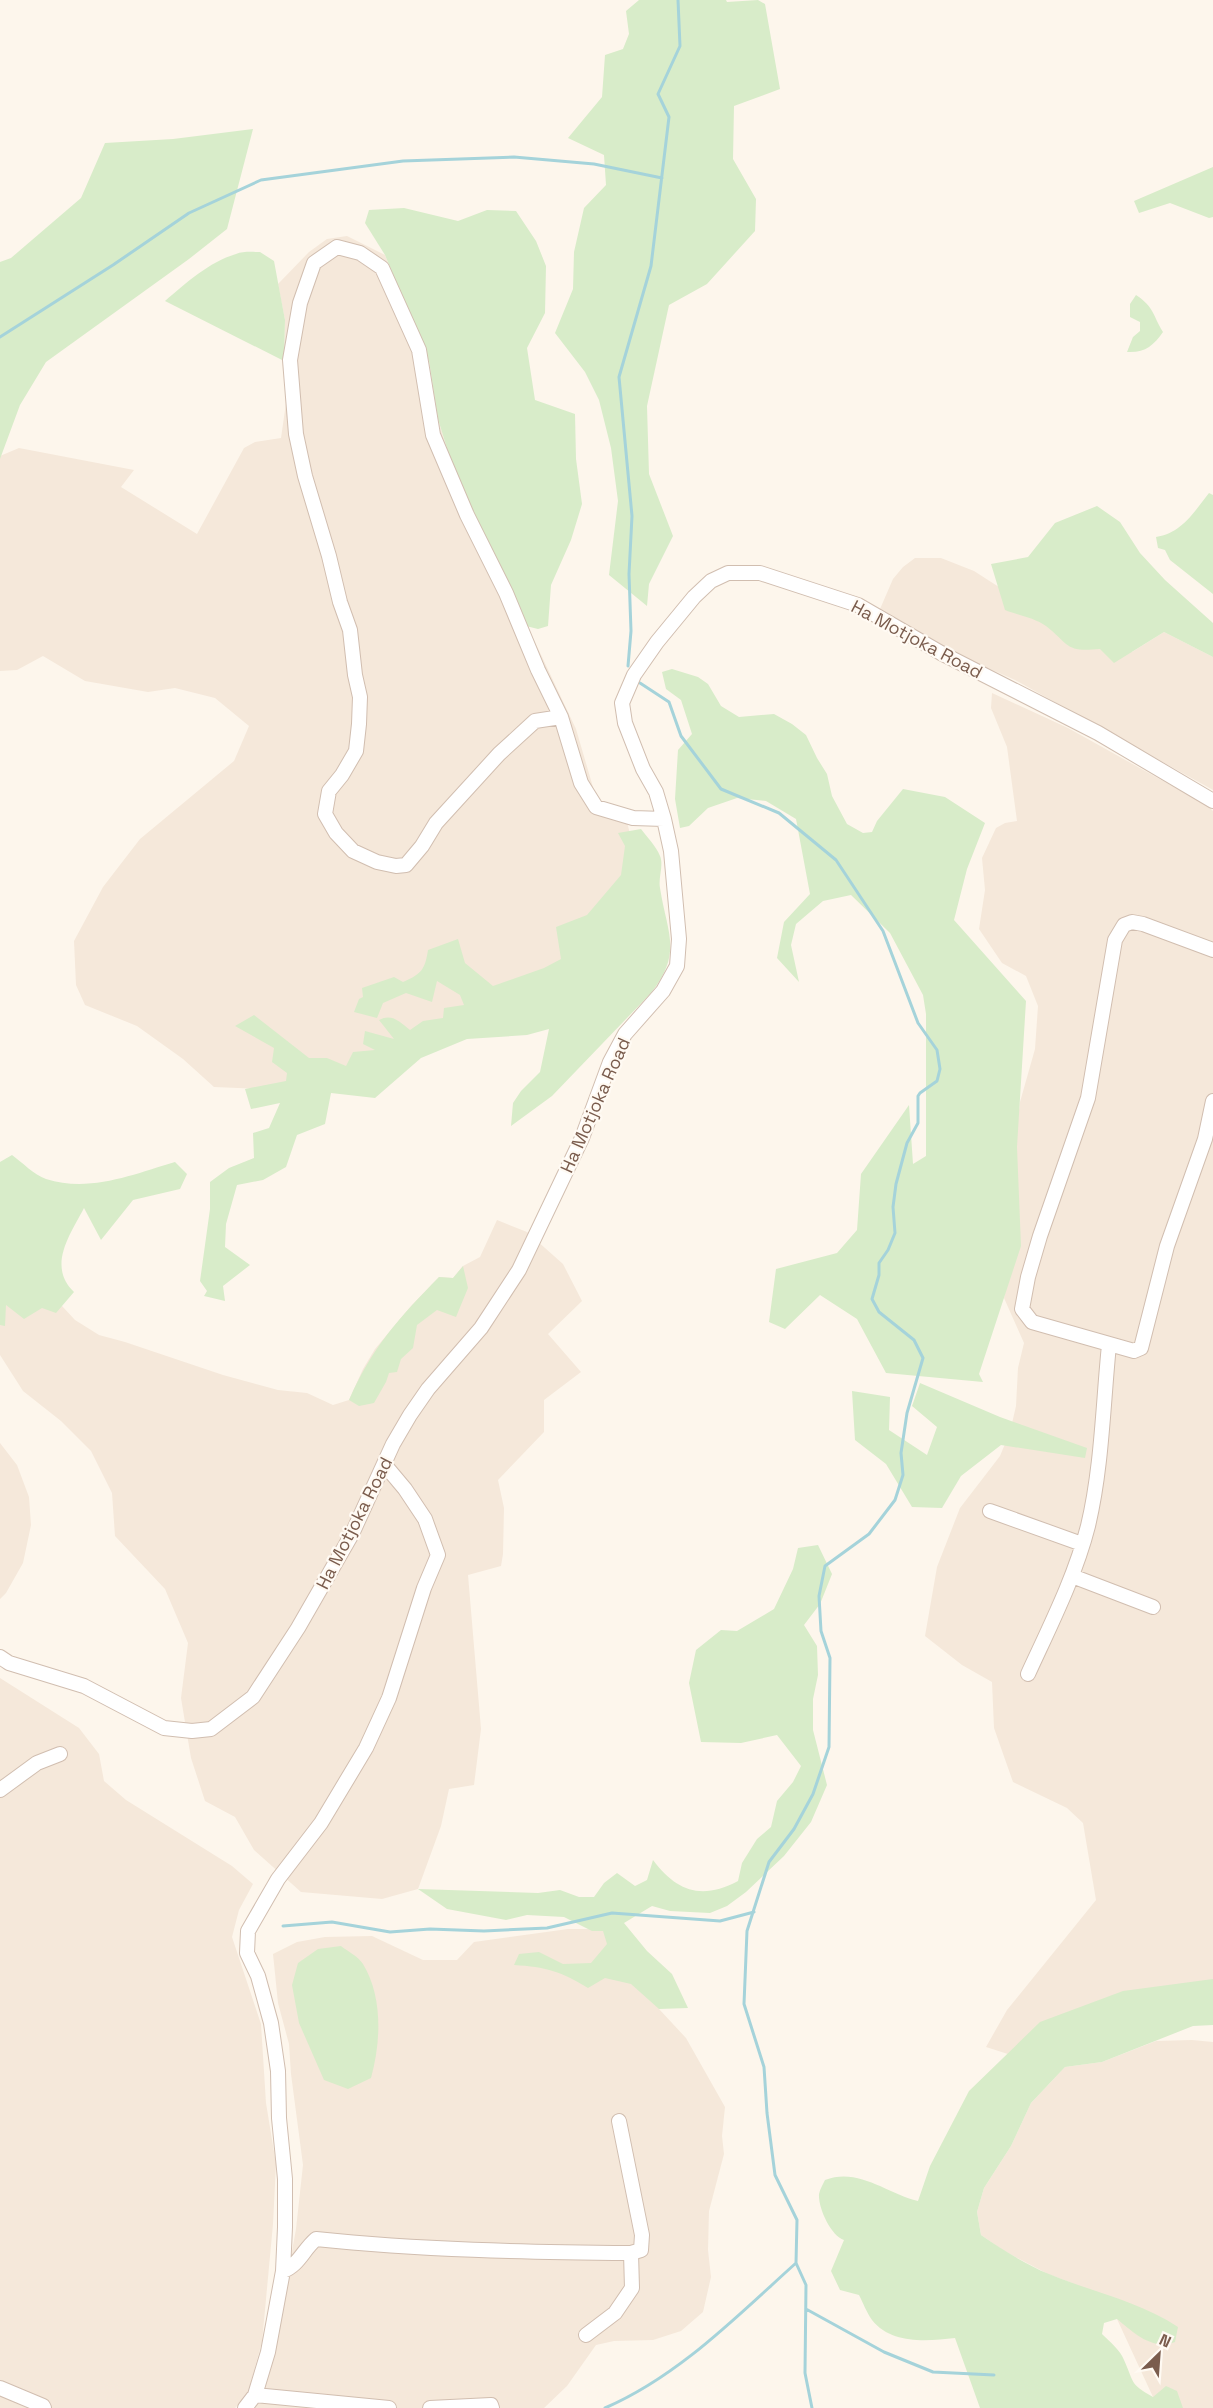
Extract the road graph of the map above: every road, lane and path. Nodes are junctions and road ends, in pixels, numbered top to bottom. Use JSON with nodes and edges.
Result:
{"nodes":[{"id":1,"x":561,"y":717,"type":"junction"},
{"id":2,"x":1213,"y":801,"type":"edge"},
{"id":3,"x":664,"y":819,"type":"junction"},
{"id":4,"x":1213,"y":950,"type":"edge"},
{"id":5,"x":1213,"y":1101,"type":"edge"},
{"id":6,"x":1109,"y":1345,"type":"junction"},
{"id":7,"x":384,"y":1464,"type":"junction"},
{"id":8,"x":990,"y":1510,"type":"dead end"},
{"id":9,"x":1082,"y":1544,"type":"junction"},
{"id":10,"x":1072,"y":1576,"type":"junction"},
{"id":11,"x":1153,"y":1607,"type":"dead end"},
{"id":12,"x":0,"y":1657,"type":"edge"},
{"id":13,"x":1028,"y":1674,"type":"dead end"},
{"id":14,"x":60,"y":1754,"type":"dead end"},
{"id":15,"x":0,"y":1790,"type":"edge"},
{"id":16,"x":619,"y":2121,"type":"dead end"},
{"id":17,"x":631,"y":2253,"type":"junction"},
{"id":18,"x":283,"y":2271,"type":"junction"},
{"id":19,"x":586,"y":2335,"type":"dead end"},
{"id":20,"x":0,"y":2388,"type":"edge"},
{"id":21,"x":255,"y":2395,"type":"junction"},
{"id":22,"x":44,"y":2408,"type":"edge"},
{"id":23,"x":245,"y":2408,"type":"edge"},
{"id":24,"x":389,"y":2408,"type":"edge"},
{"id":25,"x":430,"y":2408,"type":"edge"},
{"id":26,"x":492,"y":2408,"type":"edge"}],
"edges":[{"from":1,"to":1,"type":"street"},
{"from":1,"to":3,"type":"street"},
{"from":2,"to":3,"type":"street","name":"Ha Motjoka Road"},
{"from":3,"to":7,"type":"street","name":"Ha Motjoka Road"},
{"from":4,"to":6,"type":"street"},
{"from":5,"to":6,"type":"street"},
{"from":6,"to":9,"type":"street"},
{"from":7,"to":12,"type":"street","name":"Ha Motjoka Road"},
{"from":7,"to":18,"type":"street"},
{"from":8,"to":9,"type":"street"},
{"from":9,"to":10,"type":"street"},
{"from":10,"to":11,"type":"street"},
{"from":10,"to":13,"type":"street"},
{"from":14,"to":15,"type":"street"},
{"from":16,"to":17,"type":"street"},
{"from":17,"to":18,"type":"street"},
{"from":17,"to":19,"type":"street"},
{"from":18,"to":21,"type":"street"},
{"from":20,"to":22,"type":"street"},
{"from":21,"to":23,"type":"street"},
{"from":21,"to":24,"type":"street"},
{"from":25,"to":26,"type":"street"}]}
